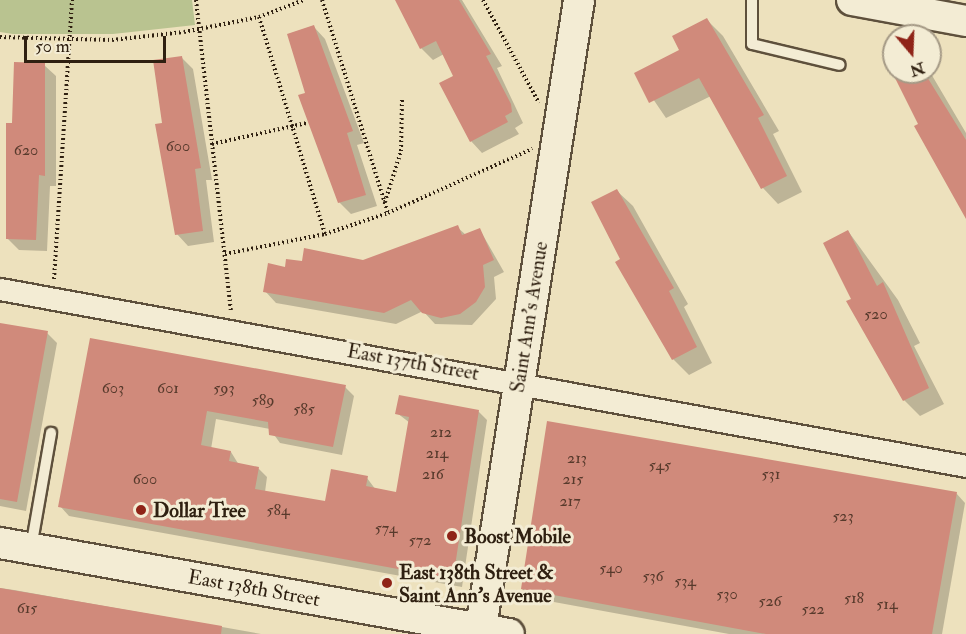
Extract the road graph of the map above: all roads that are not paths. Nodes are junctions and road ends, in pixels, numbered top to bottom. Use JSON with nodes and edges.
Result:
{"nodes":[{"id":1,"x":579,"y":0,"type":"edge"},
{"id":2,"x":752,"y":0,"type":"edge"},
{"id":3,"x":852,"y":0,"type":"edge"},
{"id":4,"x":966,"y":21,"type":"edge"},
{"id":5,"x":840,"y":65,"type":"dead end"},
{"id":6,"x":0,"y":289,"type":"edge"},
{"id":7,"x":518,"y":382,"type":"junction"},
{"id":8,"x":51,"y":433,"type":"dead end"},
{"id":9,"x":966,"y":466,"type":"edge"},
{"id":10,"x":0,"y":543,"type":"edge"},
{"id":11,"x":31,"y":548,"type":"junction"},
{"id":12,"x":490,"y":632,"type":"edge"}],
"edges":[{"from":1,"to":7,"type":"street","name":"Saint Ann's Avenue"},
{"from":2,"to":5,"type":"lane"},
{"from":3,"to":4,"type":"street"},
{"from":6,"to":7,"type":"street","name":"East 137th Street"},
{"from":7,"to":9,"type":"street","name":"East 137th Street"},
{"from":7,"to":12,"type":"street","name":"Saint Ann's Avenue"},
{"from":8,"to":11,"type":"lane"},
{"from":10,"to":11,"type":"street","name":"East 138th Street"},
{"from":11,"to":12,"type":"street","name":"East 138th Street"}]}
